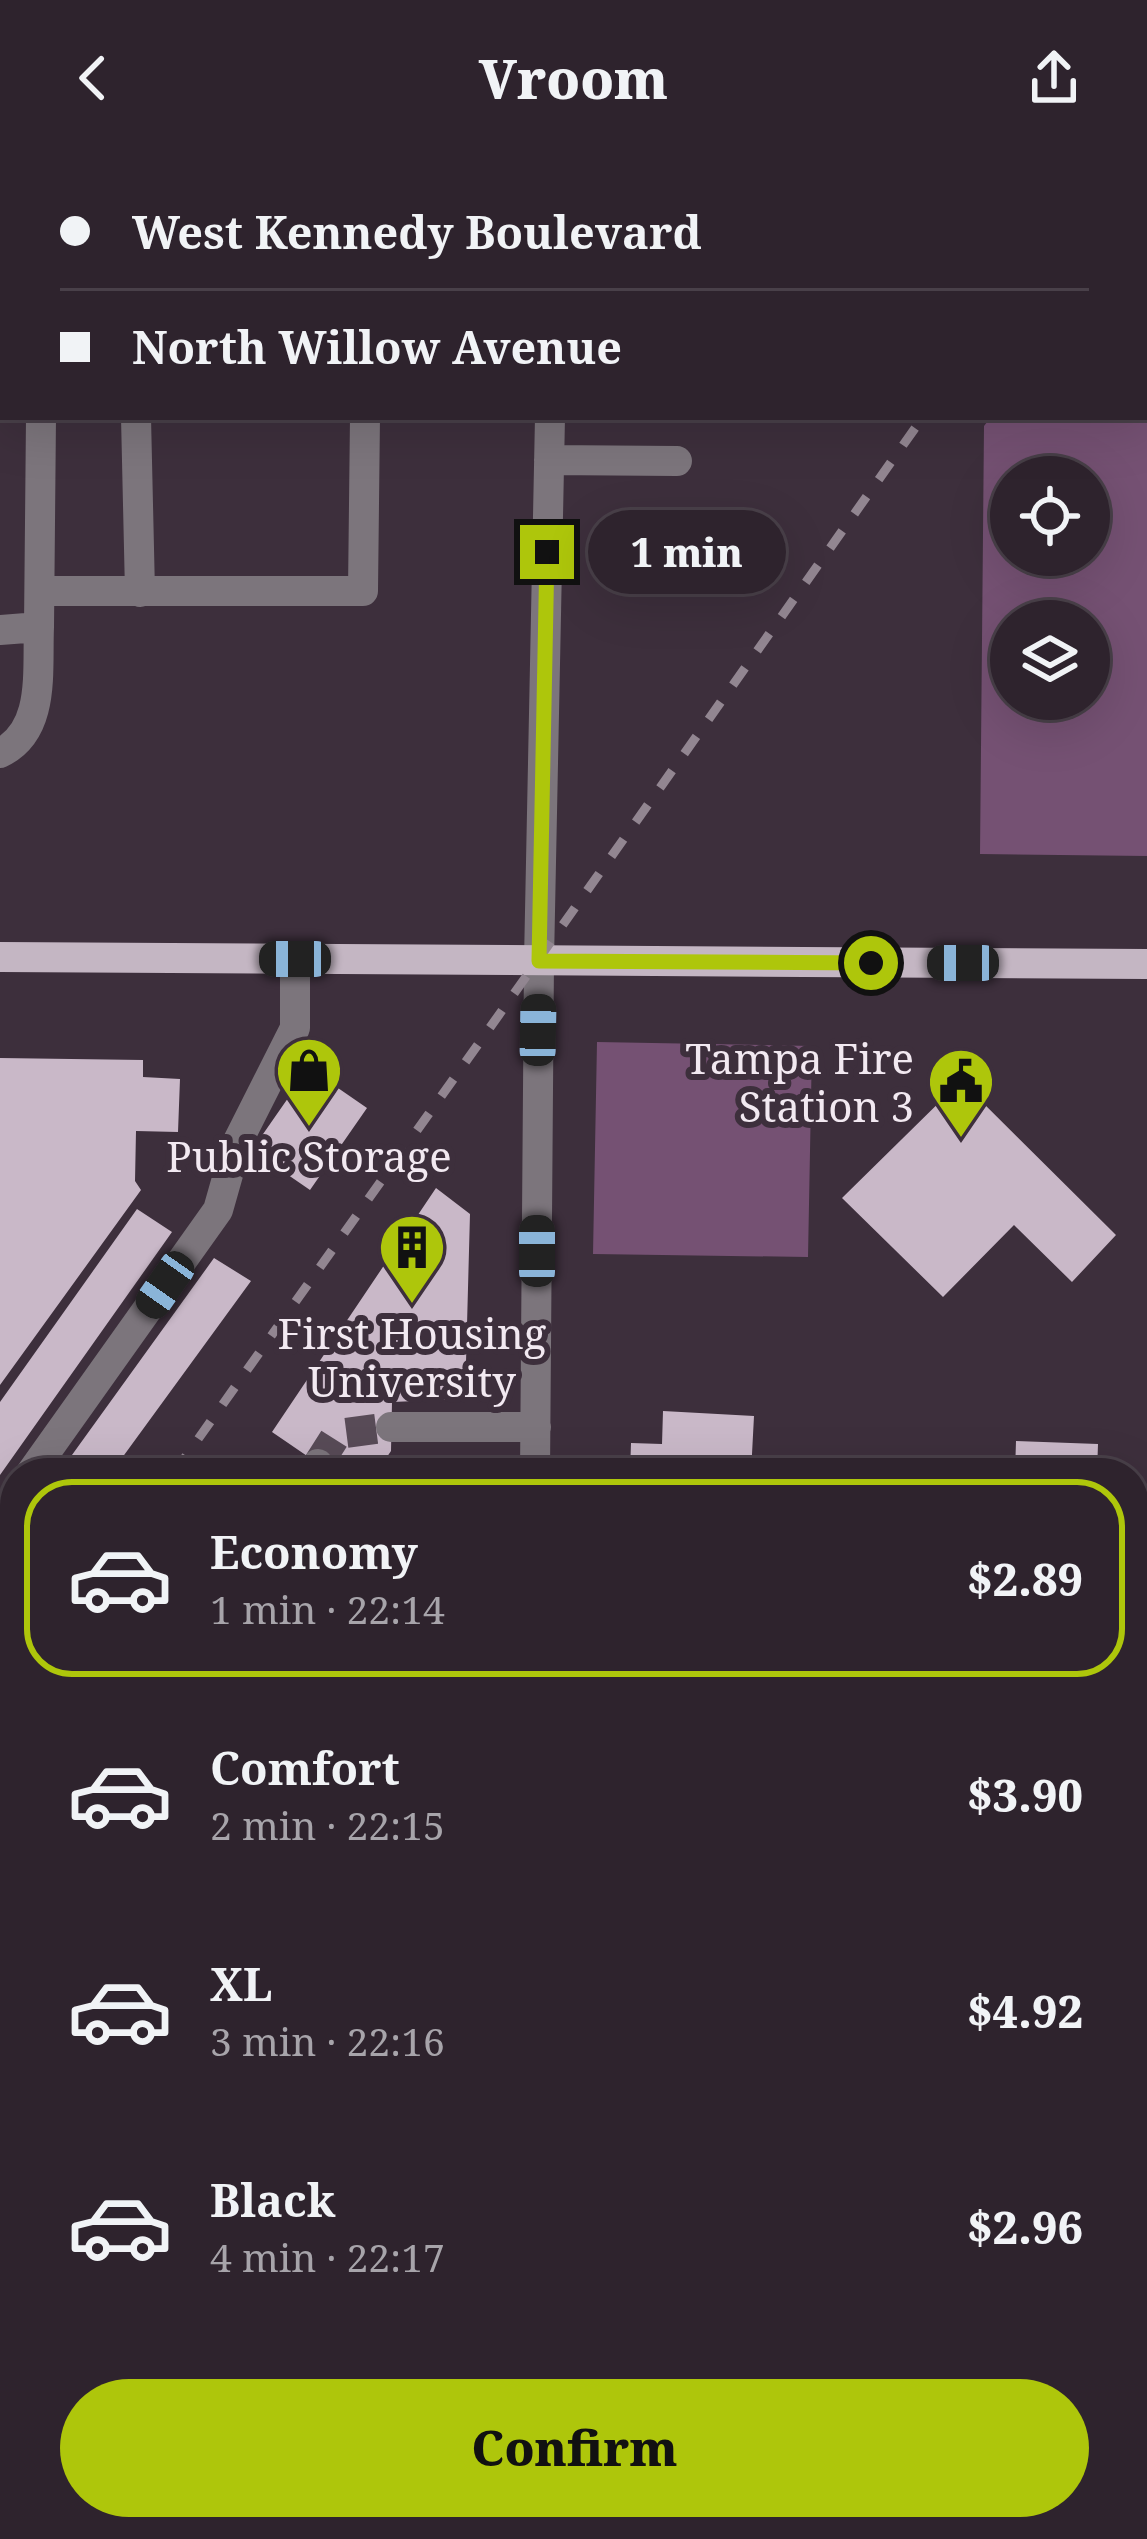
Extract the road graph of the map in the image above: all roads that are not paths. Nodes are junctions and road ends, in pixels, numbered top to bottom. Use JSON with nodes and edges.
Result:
{"nodes":[{"id":1,"x":41,"y":420,"type":"edge"},
{"id":2,"x":136,"y":420,"type":"edge"},
{"id":3,"x":365,"y":420,"type":"edge"},
{"id":4,"x":550,"y":420,"type":"edge"},
{"id":5,"x":549,"y":460,"type":"junction"},
{"id":6,"x":677,"y":461,"type":"dead end"},
{"id":7,"x":40,"y":591,"type":"junction"},
{"id":8,"x":140,"y":592,"type":"junction"},
{"id":9,"x":39,"y":627,"type":"junction"},
{"id":10,"x":0,"y":630,"type":"edge"},
{"id":11,"x":0,"y":753,"type":"edge"},
{"id":12,"x":0,"y":956,"type":"edge"},
{"id":13,"x":295,"y":959,"type":"junction"},
{"id":14,"x":539,"y":961,"type":"junction"},
{"id":15,"x":1147,"y":964,"type":"edge"},
{"id":16,"x":392,"y":1427,"type":"tunnel mouth"},
{"id":17,"x":536,"y":1427,"type":"junction"},
{"id":18,"x":42,"y":1458,"type":"edge"},
{"id":19,"x":536,"y":1458,"type":"edge"}],
"edges":[{"from":1,"to":7,"type":"street"},
{"from":2,"to":8,"type":"street"},
{"from":3,"to":8,"type":"street"},
{"from":4,"to":5,"type":"street"},
{"from":5,"to":6,"type":"street"},
{"from":5,"to":14,"type":"street"},
{"from":7,"to":8,"type":"street"},
{"from":7,"to":9,"type":"street"},
{"from":9,"to":10,"type":"street"},
{"from":9,"to":11,"type":"street"},
{"from":12,"to":13,"type":"main road"},
{"from":13,"to":14,"type":"main road"},
{"from":13,"to":18,"type":"street"},
{"from":14,"to":15,"type":"main road"},
{"from":14,"to":17,"type":"street"},
{"from":16,"to":17,"type":"street"},
{"from":17,"to":19,"type":"street"}]}
